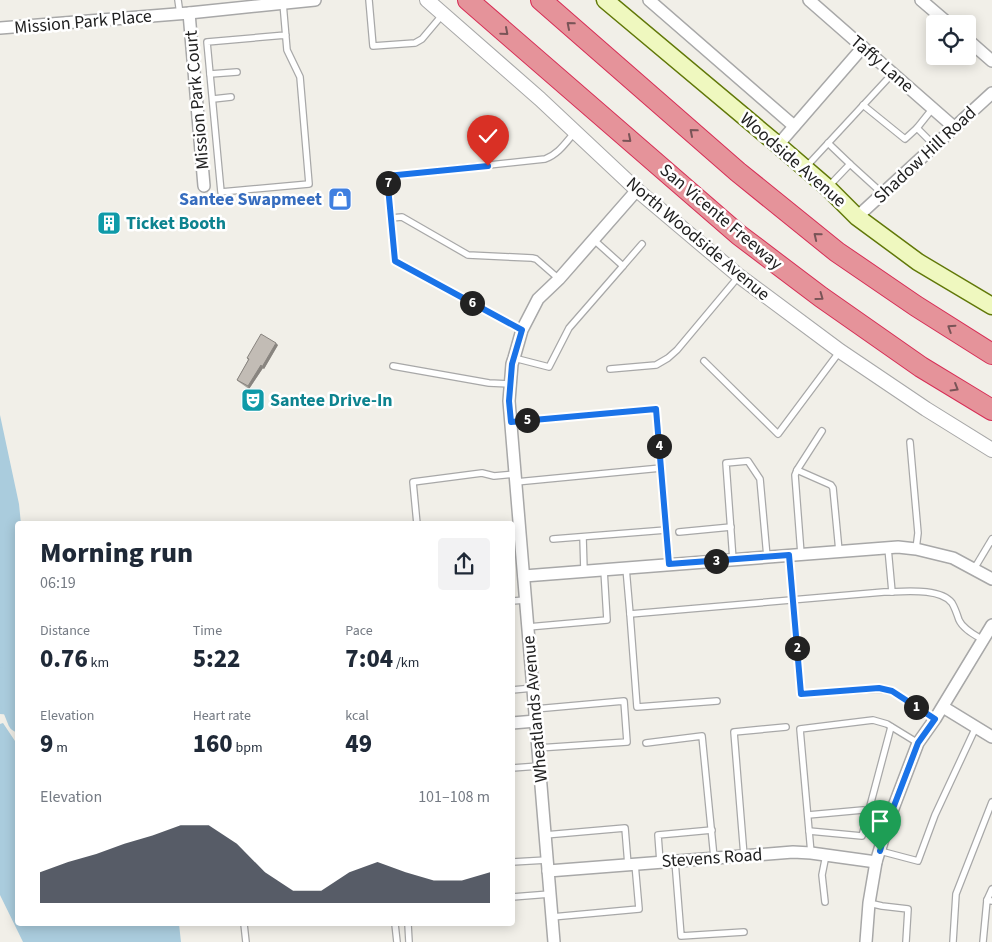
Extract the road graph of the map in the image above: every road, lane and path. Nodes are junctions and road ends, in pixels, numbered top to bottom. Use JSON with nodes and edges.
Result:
{"nodes":[{"id":1,"x":178,"y":0,"type":"edge"},
{"id":2,"x":315,"y":0,"type":"edge"},
{"id":3,"x":369,"y":0,"type":"edge"},
{"id":4,"x":427,"y":0,"type":"edge"},
{"id":5,"x":468,"y":0,"type":"edge"},
{"id":6,"x":541,"y":0,"type":"edge"},
{"id":7,"x":605,"y":0,"type":"edge"},
{"id":8,"x":649,"y":0,"type":"edge"},
{"id":9,"x":808,"y":0,"type":"edge"},
{"id":10,"x":921,"y":0,"type":"edge"},
{"id":11,"x":266,"y":2,"type":"edge"},
{"id":12,"x":283,"y":3,"type":"junction"},
{"id":13,"x":185,"y":14,"type":"junction"},
{"id":14,"x":443,"y":14,"type":"junction"},
{"id":15,"x":938,"y":15,"type":"edge"},
{"id":16,"x":0,"y":28,"type":"edge"},
{"id":17,"x":286,"y":35,"type":"junction"},
{"id":18,"x":863,"y":47,"type":"junction"},
{"id":19,"x":976,"y":47,"type":"edge"},
{"id":20,"x":992,"y":61,"type":"edge"},
{"id":21,"x":237,"y":72,"type":"dead end"},
{"id":22,"x":893,"y":73,"type":"junction"},
{"id":23,"x":210,"y":74,"type":"junction"},
{"id":24,"x":992,"y":93,"type":"edge"},
{"id":25,"x":231,"y":97,"type":"dead end"},
{"id":26,"x":213,"y":99,"type":"junction"},
{"id":27,"x":863,"y":105,"type":"junction"},
{"id":28,"x":933,"y":108,"type":"junction"},
{"id":29,"x":794,"y":126,"type":"junction"},
{"id":30,"x":917,"y":128,"type":"junction"},
{"id":31,"x":955,"y":128,"type":"junction"},
{"id":32,"x":575,"y":132,"type":"junction"},
{"id":33,"x":828,"y":143,"type":"junction"},
{"id":34,"x":778,"y":145,"type":"junction"},
{"id":35,"x":935,"y":146,"type":"junction"},
{"id":36,"x":850,"y":164,"type":"junction"},
{"id":37,"x":805,"y":168,"type":"junction"},
{"id":38,"x":204,"y":186,"type":"dead end"},
{"id":39,"x":828,"y":188,"type":"junction"},
{"id":40,"x":637,"y":190,"type":"junction"},
{"id":41,"x":883,"y":194,"type":"junction"},
{"id":42,"x":391,"y":218,"type":"junction"},
{"id":43,"x":857,"y":218,"type":"junction"},
{"id":44,"x":594,"y":240,"type":"junction"},
{"id":45,"x":642,"y":244,"type":"dead end"},
{"id":46,"x":623,"y":266,"type":"junction"},
{"id":47,"x":739,"y":276,"type":"junction"},
{"id":48,"x":559,"y":279,"type":"junction"},
{"id":49,"x":992,"y":306,"type":"edge"},
{"id":50,"x":522,"y":330,"type":"junction"},
{"id":51,"x":840,"y":351,"type":"junction"},
{"id":52,"x":992,"y":354,"type":"edge"},
{"id":53,"x":514,"y":358,"type":"junction"},
{"id":54,"x":704,"y":361,"type":"dead end"},
{"id":55,"x":393,"y":366,"type":"dead end"},
{"id":56,"x":610,"y":369,"type":"dead end"},
{"id":57,"x":511,"y":384,"type":"junction"},
{"id":58,"x":992,"y":410,"type":"edge"},
{"id":59,"x":511,"y":422,"type":"junction"},
{"id":60,"x":822,"y":431,"type":"dead end"},
{"id":61,"x":910,"y":442,"type":"dead end"},
{"id":62,"x":992,"y":450,"type":"edge"},
{"id":63,"x":661,"y":468,"type":"junction"},
{"id":64,"x":797,"y":470,"type":"junction"},
{"id":65,"x":516,"y":478,"type":"junction"},
{"id":66,"x":417,"y":521,"type":"edge"},
{"id":67,"x":731,"y":527,"type":"junction"},
{"id":68,"x":666,"y":530,"type":"junction"},
{"id":69,"x":679,"y":532,"type":"dead end"},
{"id":70,"x":583,"y":537,"type":"junction"},
{"id":71,"x":992,"y":538,"type":"edge"},
{"id":72,"x":554,"y":539,"type":"dead end"},
{"id":73,"x":888,"y":548,"type":"junction"},
{"id":74,"x":916,"y":549,"type":"junction"},
{"id":75,"x":839,"y":552,"type":"junction"},
{"id":76,"x":801,"y":554,"type":"junction"},
{"id":77,"x":789,"y":555,"type":"junction"},
{"id":78,"x":767,"y":557,"type":"junction"},
{"id":79,"x":733,"y":560,"type":"junction"},
{"id":80,"x":669,"y":564,"type":"junction"},
{"id":81,"x":626,"y":568,"type":"junction"},
{"id":82,"x":974,"y":569,"type":"junction"},
{"id":83,"x":522,"y":570,"type":"junction"},
{"id":84,"x":604,"y":570,"type":"junction"},
{"id":85,"x":584,"y":571,"type":"junction"},
{"id":86,"x":992,"y":579,"type":"edge"},
{"id":87,"x":892,"y":592,"type":"junction"},
{"id":88,"x":526,"y":600,"type":"junction"},
{"id":89,"x":793,"y":600,"type":"junction"},
{"id":90,"x":515,"y":601,"type":"edge"},
{"id":91,"x":630,"y":614,"type":"junction"},
{"id":92,"x":992,"y":625,"type":"edge"},
{"id":93,"x":528,"y":627,"type":"junction"},
{"id":94,"x":983,"y":640,"type":"junction"},
{"id":95,"x":533,"y":688,"type":"junction"},
{"id":96,"x":515,"y":690,"type":"edge"},
{"id":97,"x":717,"y":701,"type":"dead end"},
{"id":98,"x":943,"y":707,"type":"junction"},
{"id":99,"x":535,"y":709,"type":"junction"},
{"id":100,"x":935,"y":719,"type":"junction"},
{"id":101,"x":536,"y":721,"type":"junction"},
{"id":102,"x":515,"y":723,"type":"edge"},
{"id":103,"x":891,"y":726,"type":"junction"},
{"id":104,"x":786,"y":727,"type":"dead end"},
{"id":105,"x":976,"y":727,"type":"junction"},
{"id":106,"x":992,"y":737,"type":"edge"},
{"id":107,"x":646,"y":743,"type":"dead end"},
{"id":108,"x":918,"y":743,"type":"junction"},
{"id":109,"x":538,"y":748,"type":"junction"},
{"id":110,"x":540,"y":766,"type":"junction"},
{"id":111,"x":515,"y":768,"type":"edge"},
{"id":112,"x":992,"y":802,"type":"edge"},
{"id":113,"x":869,"y":812,"type":"junction"},
{"id":114,"x":808,"y":815,"type":"junction"},
{"id":115,"x":889,"y":819,"type":"junction"},
{"id":116,"x":712,"y":830,"type":"junction"},
{"id":117,"x":809,"y":831,"type":"junction"},
{"id":118,"x":545,"y":834,"type":"junction"},
{"id":119,"x":880,"y":851,"type":"junction"},
{"id":120,"x":811,"y":852,"type":"junction"},
{"id":121,"x":826,"y":855,"type":"junction"},
{"id":122,"x":744,"y":856,"type":"junction"},
{"id":123,"x":714,"y":858,"type":"junction"},
{"id":124,"x":674,"y":861,"type":"junction"},
{"id":125,"x":515,"y":862,"type":"edge"},
{"id":126,"x":660,"y":862,"type":"junction"},
{"id":127,"x":876,"y":862,"type":"junction"},
{"id":128,"x":632,"y":864,"type":"junction"},
{"id":129,"x":548,"y":865,"type":"junction"},
{"id":130,"x":992,"y":889,"type":"edge"},
{"id":131,"x":550,"y":894,"type":"junction"},
{"id":132,"x":515,"y":897,"type":"edge"},
{"id":133,"x":989,"y":901,"type":"edge"},
{"id":134,"x":825,"y":902,"type":"dead end"},
{"id":135,"x":869,"y":903,"type":"junction"},
{"id":136,"x":552,"y":917,"type":"junction"},
{"id":137,"x":244,"y":926,"type":"edge"},
{"id":138,"x":395,"y":926,"type":"edge"},
{"id":139,"x":408,"y":926,"type":"edge"},
{"id":140,"x":744,"y":932,"type":"dead end"},
{"id":141,"x":246,"y":942,"type":"edge"},
{"id":142,"x":397,"y":942,"type":"edge"},
{"id":143,"x":409,"y":942,"type":"edge"},
{"id":144,"x":554,"y":942,"type":"edge"},
{"id":145,"x":866,"y":942,"type":"edge"},
{"id":146,"x":906,"y":942,"type":"edge"},
{"id":147,"x":953,"y":942,"type":"edge"},
{"id":148,"x":983,"y":942,"type":"edge"}],
"edges":[{"from":1,"to":13,"type":"lane"},
{"from":2,"to":12,"type":"street","name":"Mission Park Place"},
{"from":3,"to":14,"type":"lane"},
{"from":4,"to":14,"type":"street","name":"North Woodside Avenue"},
{"from":5,"to":58,"type":"highway","name":"San Vicente Freeway","one_way":true},
{"from":52,"to":6,"type":"highway","one_way":true},
{"from":7,"to":34,"type":"main road","name":"Woodside Avenue"},
{"from":8,"to":29,"type":"street"},
{"from":9,"to":18,"type":"street","name":"Taffy Lane"},
{"from":10,"to":15,"type":"street"},
{"from":11,"to":12,"type":"street","name":"Mission Park Place"},
{"from":11,"to":13,"type":"street","name":"Mission Park Place"},
{"from":12,"to":17,"type":"lane"},
{"from":13,"to":16,"type":"street","name":"Mission Park Place"},
{"from":13,"to":38,"type":"street","name":"Mission Park Court"},
{"from":14,"to":32,"type":"street","name":"North Woodside Avenue"},
{"from":17,"to":23,"type":"lane"},
{"from":17,"to":26,"type":"lane"},
{"from":18,"to":22,"type":"street","name":"Taffy Lane"},
{"from":18,"to":29,"type":"street"},
{"from":19,"to":20,"type":"street"},
{"from":21,"to":23,"type":"lane"},
{"from":22,"to":27,"type":"lane"},
{"from":22,"to":28,"type":"street","name":"Taffy Lane"},
{"from":23,"to":26,"type":"lane"},
{"from":24,"to":31,"type":"street","name":"Shadow Hill Road"},
{"from":25,"to":26,"type":"lane"},
{"from":27,"to":30,"type":"lane"},
{"from":27,"to":33,"type":"lane"},
{"from":28,"to":30,"type":"lane"},
{"from":28,"to":31,"type":"street","name":"Taffy Lane"},
{"from":29,"to":34,"type":"street"},
{"from":30,"to":35,"type":"lane"},
{"from":31,"to":35,"type":"street","name":"Shadow Hill Road"},
{"from":32,"to":40,"type":"street","name":"North Woodside Avenue"},
{"from":32,"to":42,"type":"lane"},
{"from":33,"to":36,"type":"lane"},
{"from":33,"to":37,"type":"lane"},
{"from":34,"to":37,"type":"main road","name":"Woodside Avenue"},
{"from":35,"to":41,"type":"street","name":"Shadow Hill Road"},
{"from":36,"to":39,"type":"lane"},
{"from":36,"to":41,"type":"lane"},
{"from":37,"to":39,"type":"main road","name":"Woodside Avenue"},
{"from":39,"to":43,"type":"main road","name":"Woodside Avenue"},
{"from":40,"to":44,"type":"street","name":"Wheatlands Avenue"},
{"from":40,"to":47,"type":"street","name":"North Woodside Avenue"},
{"from":41,"to":43,"type":"street","name":"Shadow Hill Road"},
{"from":42,"to":48,"type":"lane"},
{"from":42,"to":50,"type":"lane"},
{"from":43,"to":49,"type":"main road","name":"Woodside Avenue"},
{"from":44,"to":46,"type":"lane"},
{"from":44,"to":48,"type":"street","name":"Wheatlands Avenue"},
{"from":45,"to":46,"type":"lane"},
{"from":46,"to":53,"type":"lane"},
{"from":47,"to":51,"type":"street","name":"North Woodside Avenue"},
{"from":47,"to":56,"type":"lane"},
{"from":48,"to":50,"type":"street","name":"Wheatlands Avenue"},
{"from":50,"to":53,"type":"street","name":"Wheatlands Avenue"},
{"from":51,"to":54,"type":"lane"},
{"from":51,"to":62,"type":"street","name":"North Woodside Avenue"},
{"from":53,"to":57,"type":"street","name":"Wheatlands Avenue"},
{"from":55,"to":57,"type":"lane"},
{"from":57,"to":59,"type":"street","name":"Wheatlands Avenue"},
{"from":59,"to":63,"type":"lane"},
{"from":59,"to":65,"type":"street","name":"Wheatlands Avenue"},
{"from":60,"to":64,"type":"lane"},
{"from":61,"to":74,"type":"lane"},
{"from":63,"to":65,"type":"lane"},
{"from":63,"to":68,"type":"lane"},
{"from":64,"to":75,"type":"lane"},
{"from":64,"to":76,"type":"lane"},
{"from":65,"to":66,"type":"lane"},
{"from":65,"to":83,"type":"street","name":"Wheatlands Avenue"},
{"from":67,"to":69,"type":"lane"},
{"from":67,"to":78,"type":"lane"},
{"from":67,"to":79,"type":"lane"},
{"from":68,"to":70,"type":"lane"},
{"from":68,"to":80,"type":"lane"},
{"from":70,"to":72,"type":"lane"},
{"from":70,"to":85,"type":"lane"},
{"from":71,"to":82,"type":"lane"},
{"from":73,"to":74,"type":"street"},
{"from":73,"to":75,"type":"street"},
{"from":73,"to":87,"type":"lane"},
{"from":74,"to":82,"type":"street"},
{"from":75,"to":76,"type":"street"},
{"from":76,"to":77,"type":"street"},
{"from":77,"to":78,"type":"street"},
{"from":77,"to":89,"type":"lane"},
{"from":78,"to":79,"type":"street"},
{"from":79,"to":80,"type":"street"},
{"from":80,"to":81,"type":"street"},
{"from":81,"to":84,"type":"street"},
{"from":81,"to":91,"type":"lane"},
{"from":82,"to":86,"type":"street"},
{"from":83,"to":85,"type":"street"},
{"from":83,"to":88,"type":"street","name":"Wheatlands Avenue"},
{"from":84,"to":85,"type":"street"},
{"from":84,"to":93,"type":"lane"},
{"from":87,"to":89,"type":"lane"},
{"from":87,"to":94,"type":"lane"},
{"from":88,"to":90,"type":"lane"},
{"from":88,"to":93,"type":"street","name":"Wheatlands Avenue"},
{"from":89,"to":91,"type":"lane"},
{"from":89,"to":100,"type":"lane"},
{"from":91,"to":97,"type":"lane"},
{"from":92,"to":94,"type":"street"},
{"from":93,"to":95,"type":"street","name":"Wheatlands Avenue"},
{"from":94,"to":98,"type":"street"},
{"from":95,"to":96,"type":"lane"},
{"from":95,"to":99,"type":"street","name":"Wheatlands Avenue"},
{"from":98,"to":100,"type":"street"},
{"from":98,"to":105,"type":"street"},
{"from":99,"to":101,"type":"street","name":"Wheatlands Avenue"},
{"from":99,"to":109,"type":"lane"},
{"from":100,"to":108,"type":"street"},
{"from":101,"to":102,"type":"street"},
{"from":101,"to":109,"type":"street","name":"Wheatlands Avenue"},
{"from":103,"to":108,"type":"lane"},
{"from":103,"to":113,"type":"lane"},
{"from":103,"to":114,"type":"lane"},
{"from":104,"to":122,"type":"lane"},
{"from":105,"to":106,"type":"street"},
{"from":105,"to":119,"type":"lane"},
{"from":107,"to":116,"type":"lane"},
{"from":108,"to":115,"type":"street"},
{"from":109,"to":110,"type":"street","name":"Wheatlands Avenue"},
{"from":110,"to":111,"type":"lane"},
{"from":110,"to":118,"type":"street","name":"Wheatlands Avenue"},
{"from":112,"to":147,"type":"lane"},
{"from":113,"to":114,"type":"lane"},
{"from":113,"to":115,"type":"lane"},
{"from":113,"to":117,"type":"lane"},
{"from":114,"to":117,"type":"lane"},
{"from":115,"to":119,"type":"street"},
{"from":116,"to":123,"type":"lane"},
{"from":116,"to":126,"type":"lane"},
{"from":117,"to":120,"type":"lane"},
{"from":118,"to":128,"type":"lane"},
{"from":118,"to":129,"type":"street","name":"Wheatlands Avenue"},
{"from":119,"to":127,"type":"street"},
{"from":120,"to":121,"type":"street","name":"Stevens Road"},
{"from":120,"to":122,"type":"street","name":"Stevens Road"},
{"from":121,"to":127,"type":"street","name":"Stevens Road"},
{"from":121,"to":134,"type":"lane"},
{"from":122,"to":123,"type":"street","name":"Stevens Road"},
{"from":123,"to":124,"type":"street","name":"Stevens Road"},
{"from":124,"to":126,"type":"street","name":"Stevens Road"},
{"from":124,"to":140,"type":"lane"},
{"from":125,"to":129,"type":"lane"},
{"from":126,"to":128,"type":"street","name":"Stevens Road"},
{"from":127,"to":135,"type":"street"},
{"from":128,"to":129,"type":"street","name":"Stevens Road"},
{"from":128,"to":136,"type":"lane"},
{"from":129,"to":131,"type":"street","name":"Wheatlands Avenue"},
{"from":130,"to":133,"type":"lane"},
{"from":131,"to":132,"type":"lane"},
{"from":131,"to":136,"type":"street","name":"Wheatlands Avenue"},
{"from":133,"to":148,"type":"lane"},
{"from":135,"to":145,"type":"street"},
{"from":135,"to":146,"type":"lane"},
{"from":136,"to":144,"type":"street","name":"Wheatlands Avenue"},
{"from":137,"to":141,"type":"lane"},
{"from":138,"to":142,"type":"lane"},
{"from":139,"to":143,"type":"lane"}]}
